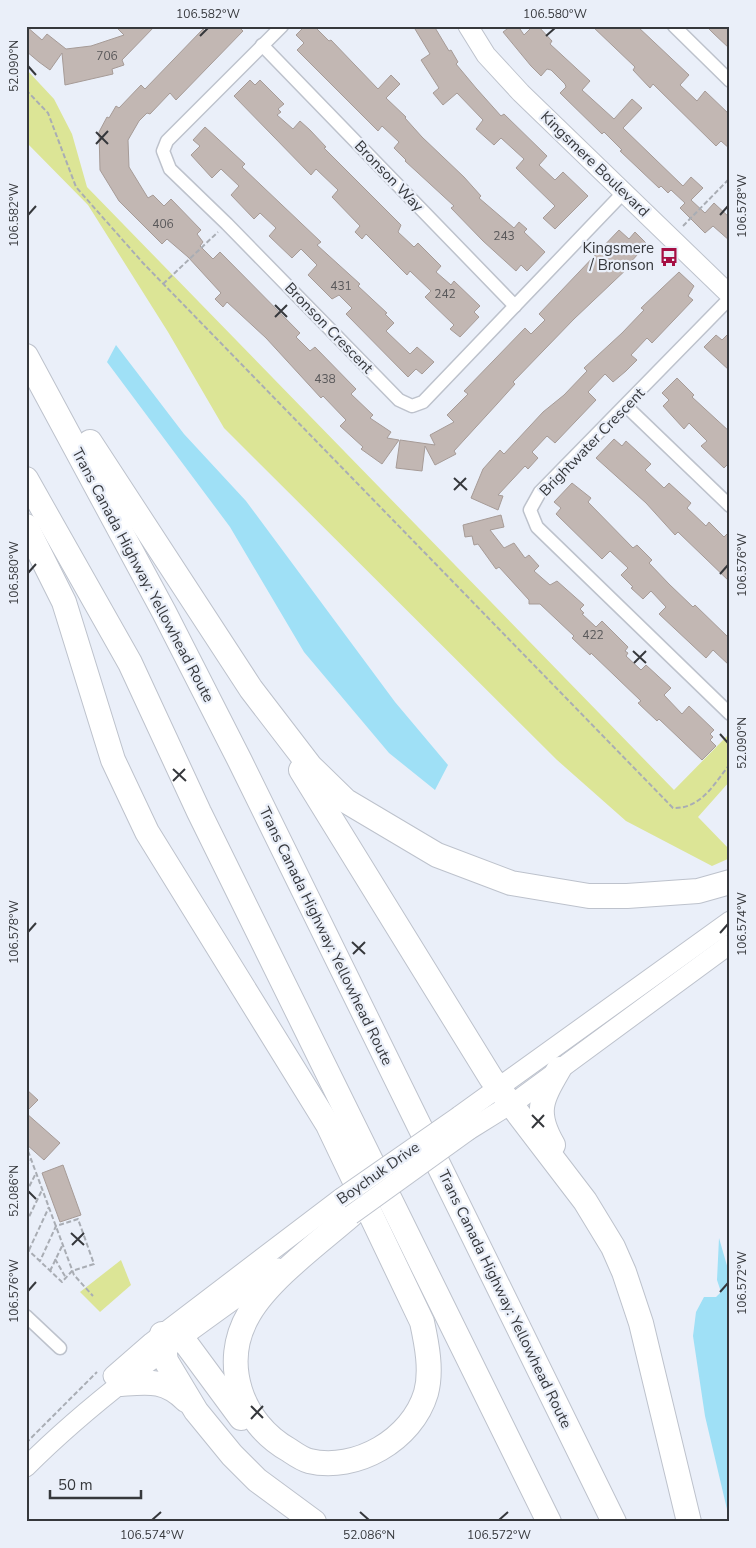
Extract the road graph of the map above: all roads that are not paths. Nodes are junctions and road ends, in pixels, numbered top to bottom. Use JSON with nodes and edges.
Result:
{"nodes":[{"id":1,"x":282,"y":26,"type":"edge"},
{"id":2,"x":468,"y":26,"type":"edge"},
{"id":3,"x":674,"y":26,"type":"edge"},
{"id":4,"x":262,"y":45,"type":"junction"},
{"id":5,"x":730,"y":81,"type":"edge"},
{"id":6,"x":624,"y":192,"type":"junction"},
{"id":7,"x":730,"y":295,"type":"edge"},
{"id":8,"x":730,"y":298,"type":"edge"},
{"id":9,"x":515,"y":306,"type":"junction"},
{"id":10,"x":26,"y":347,"type":"edge"},
{"id":11,"x":26,"y":356,"type":"edge"},
{"id":12,"x":626,"y":406,"type":"junction"},
{"id":13,"x":26,"y":479,"type":"edge"},
{"id":14,"x":730,"y":506,"type":"edge"},
{"id":15,"x":26,"y":526,"type":"edge"},
{"id":16,"x":251,"y":689,"type":"junction"},
{"id":17,"x":730,"y":714,"type":"edge"},
{"id":18,"x":730,"y":882,"type":"edge"},
{"id":19,"x":730,"y":921,"type":"edge"},
{"id":20,"x":730,"y":944,"type":"edge"},
{"id":21,"x":559,"y":1069,"type":"junction"},
{"id":22,"x":505,"y":1096,"type":"junction"},
{"id":23,"x":585,"y":1201,"type":"junction"},
{"id":24,"x":346,"y":1206,"type":"junction"},
{"id":25,"x":26,"y":1316,"type":"edge"},
{"id":26,"x":169,"y":1340,"type":"junction"},
{"id":27,"x":60,"y":1348,"type":"dead end"},
{"id":28,"x":121,"y":1384,"type":"junction"},
{"id":29,"x":196,"y":1411,"type":"junction"},
{"id":30,"x":46,"y":1448,"type":"junction"},
{"id":31,"x":307,"y":1461,"type":"junction"},
{"id":32,"x":26,"y":1467,"type":"edge"},
{"id":33,"x":314,"y":1522,"type":"edge"},
{"id":34,"x":549,"y":1522,"type":"edge"},
{"id":35,"x":614,"y":1522,"type":"edge"},
{"id":36,"x":689,"y":1522,"type":"edge"}],
"edges":[{"from":1,"to":4,"type":"street","name":"Bronson Crescent"},
{"from":2,"to":6,"type":"main road","name":"Kingsmere Boulevard"},
{"from":3,"to":5,"type":"street"},
{"from":4,"to":9,"type":"street","name":"Bronson Way"},
{"from":4,"to":9,"type":"street","name":"Bronson Crescent"},
{"from":6,"to":7,"type":"main road","name":"Kingsmere Boulevard"},
{"from":6,"to":9,"type":"street","name":"Bronson Crescent"},
{"from":8,"to":12,"type":"street","name":"Brightwater Crescent"},
{"from":10,"to":16,"type":"highway"},
{"from":11,"to":35,"type":"highway","name":"Trans Canada Highway: Yellowhead Route"},
{"from":12,"to":14,"type":"street"},
{"from":12,"to":17,"type":"street","name":"Brightwater Crescent"},
{"from":13,"to":34,"type":"highway"},
{"from":15,"to":31,"type":"highway"},
{"from":16,"to":18,"type":"highway"},
{"from":16,"to":22,"type":"highway"},
{"from":19,"to":22,"type":"main road","name":"Boychuk Drive"},
{"from":20,"to":21,"type":"main road","name":"Boychuk Drive"},
{"from":21,"to":22,"type":"main road","name":"Boychuk Drive"},
{"from":21,"to":23,"type":"highway"},
{"from":22,"to":23,"type":"highway"},
{"from":22,"to":24,"type":"main road","name":"Boychuk Drive","bridge":true},
{"from":23,"to":36,"type":"highway"},
{"from":24,"to":26,"type":"main road","name":"Boychuk Drive"},
{"from":24,"to":31,"type":"highway"},
{"from":25,"to":27,"type":"street"},
{"from":26,"to":28,"type":"main road","name":"Boychuk Drive"},
{"from":26,"to":29,"type":"highway"},
{"from":26,"to":30,"type":"main road","name":"Boychuk Drive"},
{"from":26,"to":31,"type":"highway"},
{"from":28,"to":29,"type":"highway"},
{"from":28,"to":30,"type":"main road","name":"Boychuk Drive"},
{"from":29,"to":33,"type":"highway"},
{"from":30,"to":32,"type":"main road","name":"Boychuk Drive"}]}
